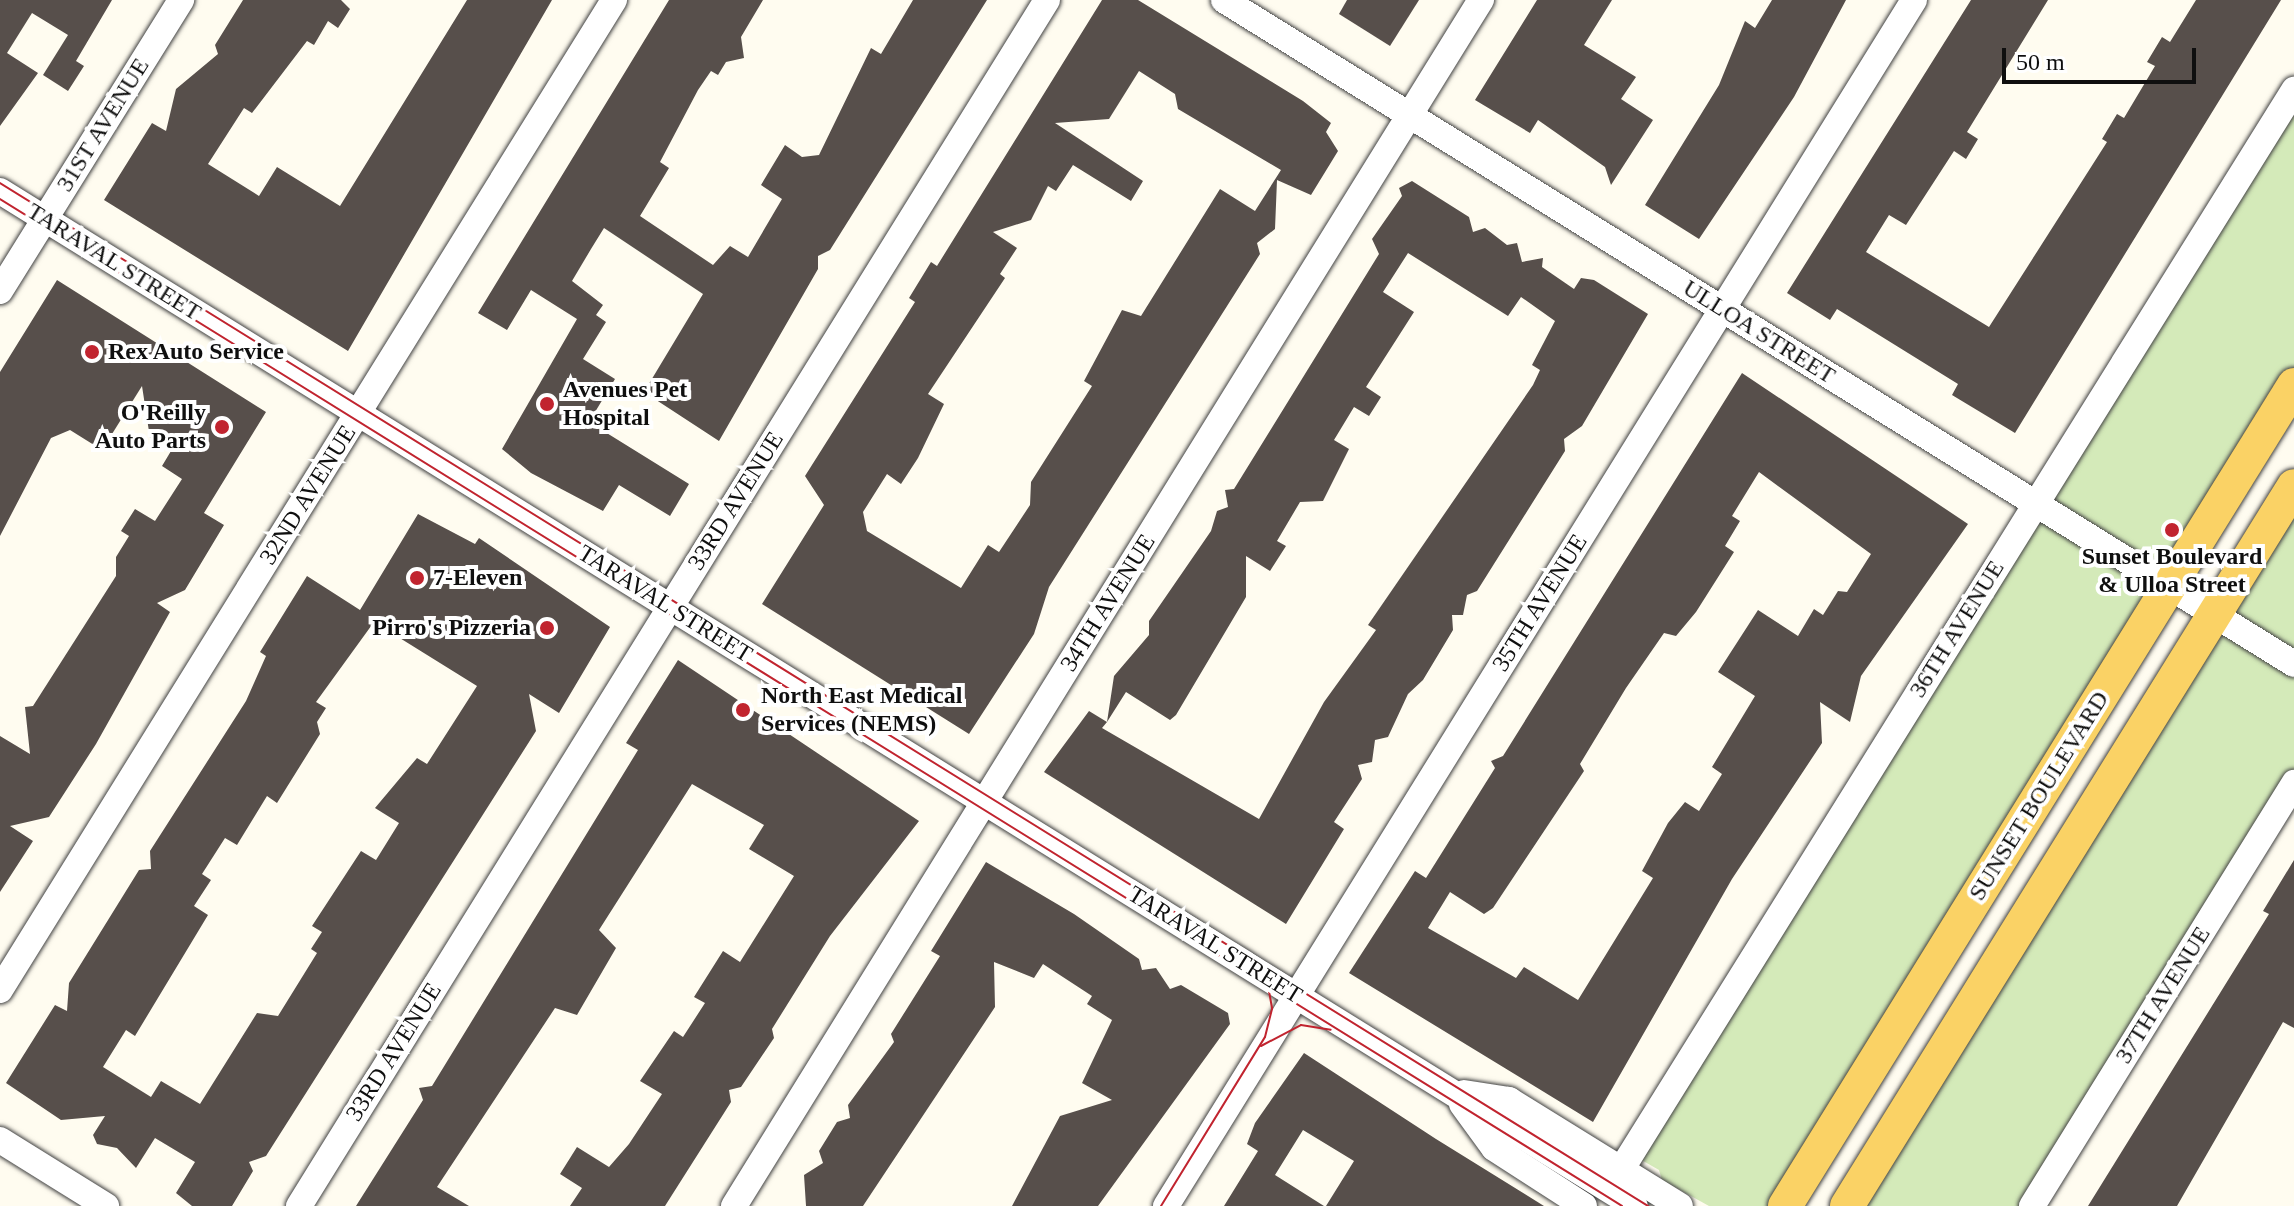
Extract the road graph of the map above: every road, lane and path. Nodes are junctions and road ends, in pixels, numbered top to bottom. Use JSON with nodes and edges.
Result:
{"nodes":[{"id":1,"x":181,"y":0,"type":"edge"},
{"id":2,"x":614,"y":0,"type":"edge"},
{"id":3,"x":1047,"y":0,"type":"edge"},
{"id":4,"x":1224,"y":0,"type":"edge"},
{"id":5,"x":1481,"y":0,"type":"edge"},
{"id":6,"x":1914,"y":0,"type":"edge"},
{"id":7,"x":2294,"y":90,"type":"edge"},
{"id":8,"x":1410,"y":115,"type":"junction"},
{"id":9,"x":0,"y":191,"type":"edge"},
{"id":10,"x":45,"y":219,"type":"junction"},
{"id":11,"x":0,"y":291,"type":"edge"},
{"id":12,"x":1722,"y":309,"type":"junction"},
{"id":13,"x":2294,"y":385,"type":"edge"},
{"id":14,"x":359,"y":414,"type":"junction"},
{"id":15,"x":2294,"y":486,"type":"edge"},
{"id":16,"x":2035,"y":503,"type":"junction"},
{"id":17,"x":2169,"y":586,"type":"junction"},
{"id":18,"x":670,"y":607,"type":"junction"},
{"id":19,"x":2214,"y":614,"type":"junction"},
{"id":20,"x":2294,"y":664,"type":"edge"},
{"id":21,"x":2294,"y":783,"type":"edge"},
{"id":22,"x":985,"y":802,"type":"junction"},
{"id":23,"x":0,"y":990,"type":"edge"},
{"id":24,"x":1296,"y":995,"type":"junction"},
{"id":25,"x":1452,"y":1091,"type":"junction"},
{"id":26,"x":0,"y":1140,"type":"edge"},
{"id":27,"x":1621,"y":1170,"type":"junction"},
{"id":28,"x":106,"y":1206,"type":"edge"},
{"id":29,"x":299,"y":1206,"type":"edge"},
{"id":30,"x":734,"y":1206,"type":"edge"},
{"id":31,"x":1166,"y":1206,"type":"edge"},
{"id":32,"x":1584,"y":1206,"type":"edge"},
{"id":33,"x":1635,"y":1206,"type":"edge"},
{"id":34,"x":1680,"y":1206,"type":"edge"},
{"id":35,"x":1785,"y":1206,"type":"edge"},
{"id":36,"x":1847,"y":1206,"type":"edge"},
{"id":37,"x":2032,"y":1206,"type":"edge"}],
"edges":[{"from":1,"to":10,"type":"street","name":"31ST AVENUE"},
{"from":2,"to":14,"type":"street","name":"32ND AVENUE"},
{"from":3,"to":18,"type":"street","name":"33RD AVENUE"},
{"from":4,"to":8,"type":"street","name":"ULLOA STREET"},
{"from":5,"to":8,"type":"street","name":"34TH AVENUE"},
{"from":6,"to":12,"type":"street","name":"35TH AVENUE"},
{"from":7,"to":16,"type":"street","name":"36TH AVENUE"},
{"from":8,"to":12,"type":"street","name":"ULLOA STREET"},
{"from":8,"to":22,"type":"street","name":"34TH AVENUE"},
{"from":9,"to":10,"type":"street","name":"TARAVAL STREET"},
{"from":10,"to":11,"type":"street","name":"31ST AVENUE"},
{"from":10,"to":14,"type":"street","name":"TARAVAL STREET"},
{"from":12,"to":16,"type":"street","name":"ULLOA STREET"},
{"from":12,"to":24,"type":"street","name":"35TH AVENUE"},
{"from":13,"to":17,"type":"main road","name":"SUNSET BOULEVARD"},
{"from":14,"to":18,"type":"street","name":"TARAVAL STREET"},
{"from":14,"to":23,"type":"street","name":"32ND AVENUE"},
{"from":15,"to":19,"type":"main road"},
{"from":16,"to":17,"type":"street","name":"ULLOA STREET"},
{"from":16,"to":27,"type":"street","name":"36TH AVENUE"},
{"from":17,"to":19,"type":"street","name":"ULLOA STREET"},
{"from":17,"to":35,"type":"main road","name":"SUNSET BOULEVARD"},
{"from":18,"to":22,"type":"street","name":"TARAVAL STREET"},
{"from":18,"to":29,"type":"street","name":"33RD AVENUE"},
{"from":19,"to":20,"type":"street","name":"ULLOA STREET"},
{"from":19,"to":36,"type":"main road"},
{"from":21,"to":37,"type":"street","name":"37TH AVENUE"},
{"from":22,"to":24,"type":"street","name":"TARAVAL STREET"},
{"from":22,"to":30,"type":"street","name":"34TH AVENUE"},
{"from":24,"to":25,"type":"street","name":"TARAVAL STREET"},
{"from":24,"to":31,"type":"street","name":"35TH AVENUE"},
{"from":25,"to":27,"type":"street","name":"TARAVAL STREET"},
{"from":25,"to":32,"type":"street","name":"TARAVAL STREET"},
{"from":25,"to":33,"type":"street","name":"TARAVAL STREET"},
{"from":26,"to":28,"type":"street"},
{"from":27,"to":34,"type":"street","name":"TARAVAL STREET"}]}
